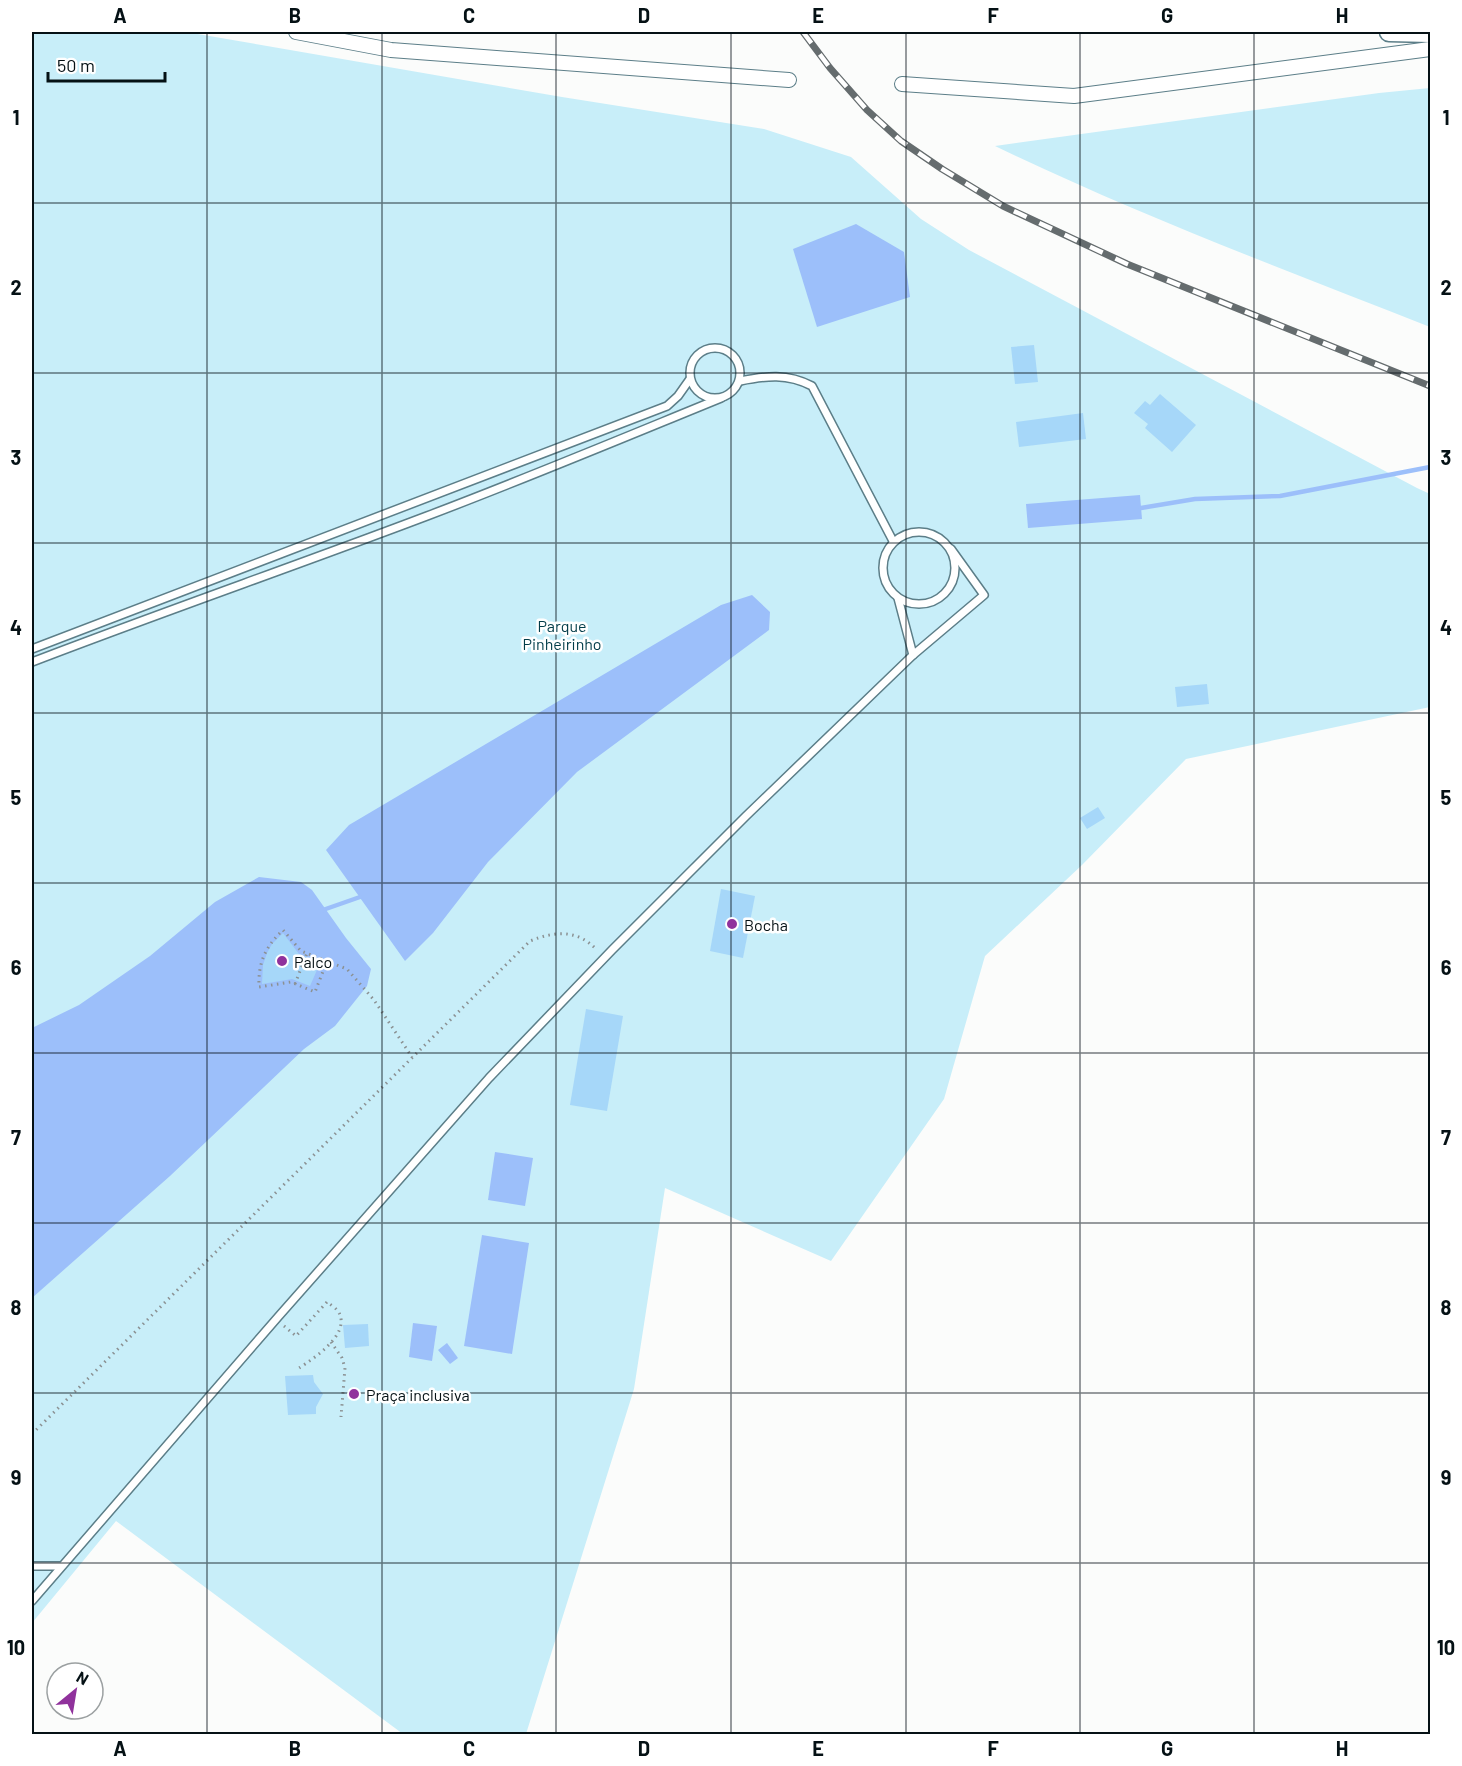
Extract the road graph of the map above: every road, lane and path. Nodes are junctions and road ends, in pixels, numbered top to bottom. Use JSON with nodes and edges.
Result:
{"nodes":[{"id":1,"x":296,"y":32,"type":"edge"},
{"id":2,"x":1389,"y":32,"type":"edge"},
{"id":3,"x":1431,"y":33,"type":"edge"},
{"id":4,"x":1431,"y":49,"type":"edge"},
{"id":5,"x":789,"y":80,"type":"dead end"},
{"id":6,"x":902,"y":84,"type":"dead end"},
{"id":7,"x":690,"y":379,"type":"junction"},
{"id":8,"x":740,"y":381,"type":"junction"},
{"id":9,"x":721,"y":398,"type":"junction"},
{"id":10,"x":893,"y":541,"type":"junction"},
{"id":11,"x":951,"y":549,"type":"junction"},
{"id":12,"x":898,"y":598,"type":"junction"},
{"id":13,"x":32,"y":649,"type":"edge"},
{"id":14,"x":913,"y":656,"type":"junction"},
{"id":15,"x":32,"y":662,"type":"edge"},
{"id":16,"x":307,"y":953,"type":"junction"},
{"id":17,"x":604,"y":958,"type":"junction"},
{"id":18,"x":327,"y":961,"type":"junction"},
{"id":19,"x":295,"y":984,"type":"junction"},
{"id":20,"x":412,"y":1058,"type":"junction"},
{"id":21,"x":276,"y":1319,"type":"junction"},
{"id":22,"x":331,"y":1342,"type":"junction"},
{"id":23,"x":298,"y":1368,"type":"dead end"},
{"id":24,"x":341,"y":1417,"type":"dead end"},
{"id":25,"x":32,"y":1434,"type":"edge"},
{"id":26,"x":32,"y":1566,"type":"edge"},
{"id":27,"x":60,"y":1566,"type":"junction"},
{"id":28,"x":32,"y":1601,"type":"edge"}],
"edges":[{"from":1,"to":5,"type":"street"},
{"from":2,"to":3,"type":"main road"},
{"from":4,"to":6,"type":"street"},
{"from":7,"to":8,"type":"lane"},
{"from":7,"to":9,"type":"lane"},
{"from":7,"to":13,"type":"lane"},
{"from":8,"to":9,"type":"lane"},
{"from":8,"to":10,"type":"lane"},
{"from":9,"to":15,"type":"lane"},
{"from":10,"to":11,"type":"lane"},
{"from":10,"to":12,"type":"lane"},
{"from":11,"to":12,"type":"lane"},
{"from":11,"to":14,"type":"lane"},
{"from":12,"to":14,"type":"lane"},
{"from":14,"to":17,"type":"lane"},
{"from":16,"to":18,"type":"path"},
{"from":16,"to":19,"type":"path"},
{"from":16,"to":19,"type":"path"},
{"from":17,"to":20,"type":"path"},
{"from":17,"to":21,"type":"lane"},
{"from":18,"to":19,"type":"path"},
{"from":18,"to":20,"type":"path"},
{"from":20,"to":25,"type":"path"},
{"from":21,"to":22,"type":"path"},
{"from":21,"to":27,"type":"lane"},
{"from":22,"to":23,"type":"path"},
{"from":22,"to":24,"type":"path"},
{"from":26,"to":27,"type":"lane"},
{"from":27,"to":28,"type":"lane"}]}
